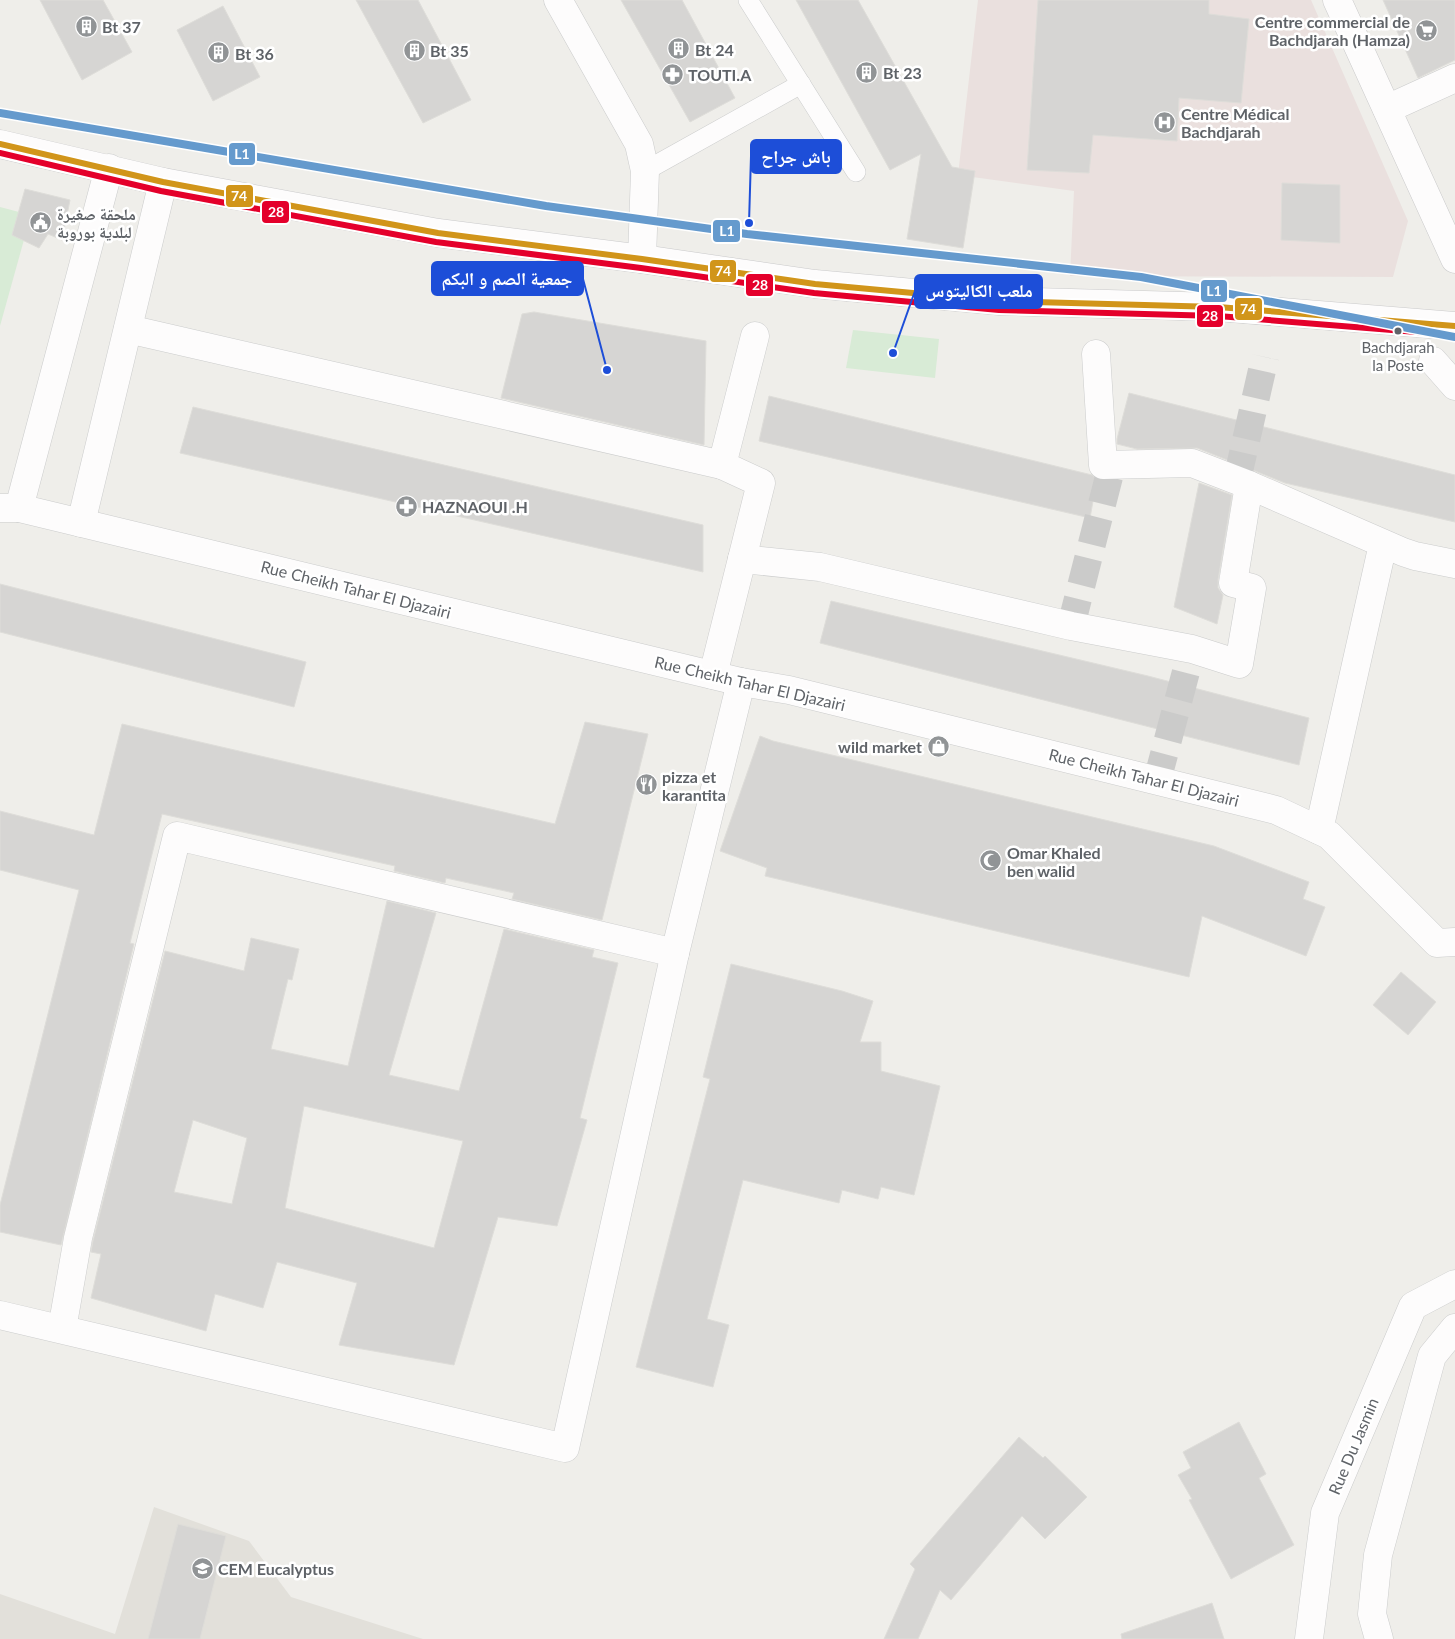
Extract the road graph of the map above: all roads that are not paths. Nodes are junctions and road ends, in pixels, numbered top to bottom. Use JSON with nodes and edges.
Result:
{"nodes":[{"id":1,"x":558,"y":0,"type":"edge"},
{"id":2,"x":748,"y":0,"type":"edge"},
{"id":3,"x":1337,"y":0,"type":"edge"},
{"id":4,"x":1455,"y":78,"type":"edge"},
{"id":5,"x":801,"y":84,"type":"junction"},
{"id":6,"x":1387,"y":109,"type":"junction"},
{"id":7,"x":0,"y":144,"type":"edge"},
{"id":8,"x":109,"y":168,"type":"junction"},
{"id":9,"x":645,"y":171,"type":"junction"},
{"id":10,"x":856,"y":172,"type":"dead end"},
{"id":11,"x":163,"y":182,"type":"junction"},
{"id":12,"x":642,"y":258,"type":"junction"},
{"id":13,"x":1455,"y":259,"type":"edge"},
{"id":14,"x":1455,"y":326,"type":"edge"},
{"id":15,"x":128,"y":330,"type":"junction"},
{"id":16,"x":755,"y":336,"type":"dead end"},
{"id":17,"x":1096,"y":354,"type":"dead end"},
{"id":18,"x":1433,"y":361,"type":"dead end"},
{"id":19,"x":1455,"y":386,"type":"edge"},
{"id":20,"x":722,"y":465,"type":"junction"},
{"id":21,"x":1249,"y":485,"type":"junction"},
{"id":22,"x":10,"y":508,"type":"edge"},
{"id":23,"x":81,"y":523,"type":"junction"},
{"id":24,"x":1383,"y":544,"type":"junction"},
{"id":25,"x":742,"y":559,"type":"junction"},
{"id":26,"x":1455,"y":564,"type":"edge"},
{"id":27,"x":713,"y":675,"type":"junction"},
{"id":28,"x":741,"y":682,"type":"junction"},
{"id":29,"x":1319,"y":830,"type":"junction"},
{"id":30,"x":1449,"y":949,"type":"edge"},
{"id":31,"x":675,"y":953,"type":"junction"},
{"id":32,"x":1455,"y":1284,"type":"edge"},
{"id":33,"x":0,"y":1315,"type":"edge"},
{"id":34,"x":1455,"y":1328,"type":"edge"},
{"id":35,"x":62,"y":1329,"type":"junction"},
{"id":36,"x":1309,"y":1639,"type":"edge"},
{"id":37,"x":1379,"y":1639,"type":"edge"}],
"edges":[{"from":1,"to":9,"type":"street"},
{"from":2,"to":5,"type":"lane"},
{"from":3,"to":6,"type":"street"},
{"from":4,"to":6,"type":"street"},
{"from":5,"to":9,"type":"lane"},
{"from":5,"to":10,"type":"lane"},
{"from":6,"to":13,"type":"street"},
{"from":7,"to":8,"type":"street"},
{"from":8,"to":11,"type":"street"},
{"from":8,"to":22,"type":"street"},
{"from":9,"to":12,"type":"street"},
{"from":11,"to":12,"type":"street"},
{"from":11,"to":15,"type":"street"},
{"from":12,"to":14,"type":"street"},
{"from":15,"to":20,"type":"street"},
{"from":15,"to":23,"type":"street"},
{"from":16,"to":20,"type":"street"},
{"from":17,"to":21,"type":"street"},
{"from":18,"to":19,"type":"street"},
{"from":20,"to":25,"type":"street"},
{"from":21,"to":24,"type":"street"},
{"from":21,"to":25,"type":"street"},
{"from":22,"to":23,"type":"street","name":"Rue Cheikh Tahar El Djazairi"},
{"from":23,"to":27,"type":"street","name":"Rue Cheikh Tahar El Djazairi"},
{"from":24,"to":26,"type":"street"},
{"from":24,"to":29,"type":"street"},
{"from":25,"to":27,"type":"street"},
{"from":27,"to":28,"type":"street","name":"Rue Cheikh Tahar El Djazairi"},
{"from":28,"to":29,"type":"street","name":"Rue Cheikh Tahar El Djazairi"},
{"from":28,"to":31,"type":"street"},
{"from":29,"to":30,"type":"street","name":"Rue Cheikh Tahar El Djazairi"},
{"from":31,"to":35,"type":"street"},
{"from":31,"to":35,"type":"street"},
{"from":32,"to":36,"type":"street","name":"Rue Du Jasmin"},
{"from":33,"to":35,"type":"street"},
{"from":34,"to":37,"type":"street"}]}
